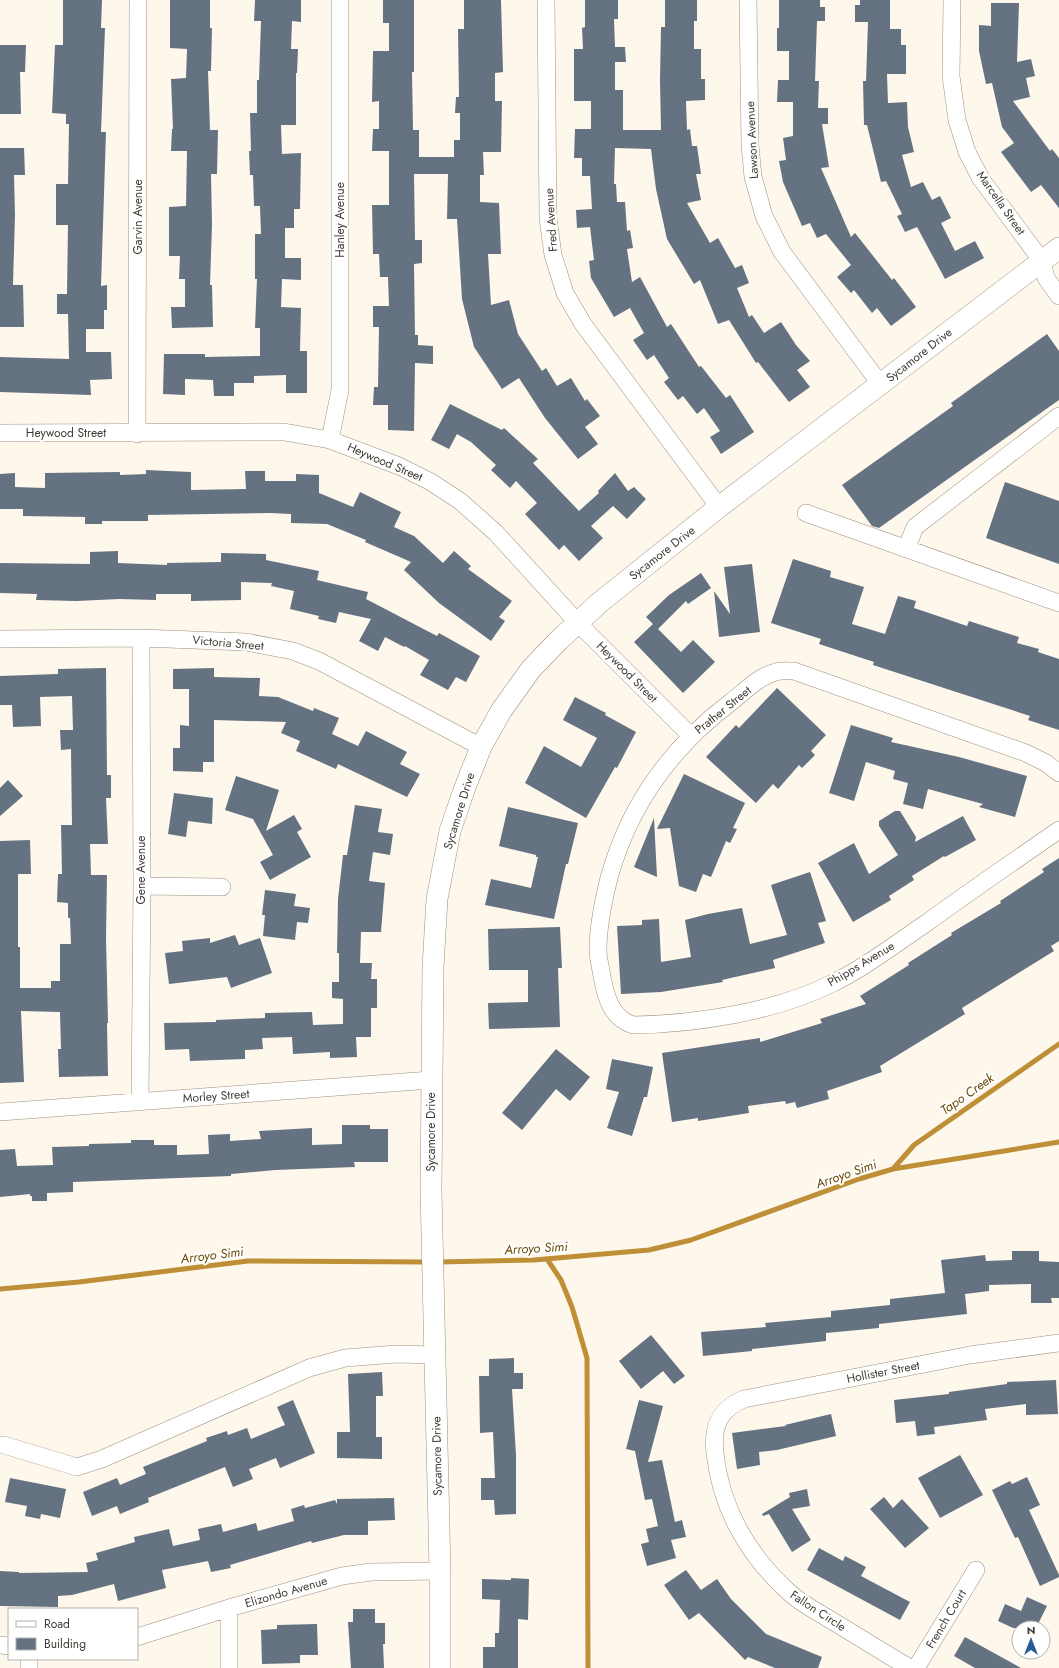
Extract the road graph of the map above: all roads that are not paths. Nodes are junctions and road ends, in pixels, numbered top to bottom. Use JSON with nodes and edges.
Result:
{"nodes":[{"id":1,"x":138,"y":0,"type":"edge"},
{"id":2,"x":340,"y":0,"type":"edge"},
{"id":3,"x":546,"y":0,"type":"edge"},
{"id":4,"x":748,"y":0,"type":"edge"},
{"id":5,"x":952,"y":0,"type":"edge"},
{"id":6,"x":1059,"y":248,"type":"edge"},
{"id":7,"x":1042,"y":261,"type":"junction"},
{"id":8,"x":1059,"y":296,"type":"edge"},
{"id":9,"x":881,"y":385,"type":"junction"},
{"id":10,"x":1059,"y":416,"type":"edge"},
{"id":11,"x":0,"y":433,"type":"edge"},
{"id":12,"x":138,"y":434,"type":"junction"},
{"id":13,"x":330,"y":440,"type":"junction"},
{"id":14,"x":719,"y":507,"type":"junction"},
{"id":15,"x":806,"y":513,"type":"dead end"},
{"id":16,"x":906,"y":549,"type":"junction"},
{"id":17,"x":1059,"y":603,"type":"edge"},
{"id":18,"x":577,"y":622,"type":"junction"},
{"id":19,"x":141,"y":638,"type":"junction"},
{"id":20,"x":0,"y":639,"type":"edge"},
{"id":21,"x":691,"y":736,"type":"junction"},
{"id":22,"x":482,"y":747,"type":"junction"},
{"id":23,"x":1059,"y":772,"type":"edge"},
{"id":24,"x":1059,"y":830,"type":"edge"},
{"id":25,"x":142,"y":886,"type":"junction"},
{"id":26,"x":222,"y":887,"type":"dead end"},
{"id":27,"x":633,"y":1025,"type":"joint"},
{"id":28,"x":431,"y":1080,"type":"junction"},
{"id":29,"x":140,"y":1101,"type":"junction"},
{"id":30,"x":0,"y":1112,"type":"edge"},
{"id":31,"x":1059,"y":1343,"type":"edge"},
{"id":32,"x":435,"y":1355,"type":"junction"},
{"id":33,"x":718,"y":1422,"type":"joint"},
{"id":34,"x":4,"y":1445,"type":"dead end"},
{"id":35,"x":976,"y":1570,"type":"dead end"},
{"id":36,"x":440,"y":1571,"type":"junction"},
{"id":37,"x":228,"y":1608,"type":"junction"},
{"id":38,"x":138,"y":1637,"type":"edge"},
{"id":39,"x":229,"y":1668,"type":"edge"},
{"id":40,"x":440,"y":1668,"type":"edge"},
{"id":41,"x":910,"y":1668,"type":"edge"},
{"id":42,"x":916,"y":1668,"type":"edge"}],
"edges":[{"from":1,"to":12,"type":"street","name":"Garvin Avenue"},
{"from":2,"to":13,"type":"street","name":"Hanley Avenue"},
{"from":3,"to":14,"type":"street","name":"Fred Avenue"},
{"from":4,"to":9,"type":"street","name":"Lawson Avenue"},
{"from":5,"to":7,"type":"street","name":"Marcella Street"},
{"from":6,"to":7,"type":"main road","name":"Sycamore Drive"},
{"from":7,"to":8,"type":"street"},
{"from":7,"to":9,"type":"main road","name":"Sycamore Drive"},
{"from":9,"to":14,"type":"main road","name":"Sycamore Drive"},
{"from":10,"to":16,"type":"street"},
{"from":11,"to":12,"type":"street","name":"Heywood Street"},
{"from":12,"to":13,"type":"street","name":"Heywood Street"},
{"from":13,"to":18,"type":"street","name":"Heywood Street"},
{"from":14,"to":18,"type":"main road","name":"Sycamore Drive"},
{"from":15,"to":16,"type":"street"},
{"from":16,"to":17,"type":"street"},
{"from":18,"to":21,"type":"street","name":"Heywood Street"},
{"from":18,"to":22,"type":"main road","name":"Sycamore Drive"},
{"from":19,"to":20,"type":"street","name":"Victoria Street"},
{"from":19,"to":22,"type":"street","name":"Victoria Street"},
{"from":19,"to":25,"type":"street","name":"Gene Avenue"},
{"from":21,"to":23,"type":"street","name":"Prather Street"},
{"from":21,"to":27,"type":"street","name":"Prather Street"},
{"from":22,"to":28,"type":"main road","name":"Sycamore Drive"},
{"from":24,"to":27,"type":"street","name":"Phipps Avenue"},
{"from":25,"to":26,"type":"street"},
{"from":25,"to":29,"type":"street","name":"Gene Avenue"},
{"from":28,"to":29,"type":"street","name":"Morley Street"},
{"from":28,"to":32,"type":"main road","name":"Sycamore Drive"},
{"from":29,"to":30,"type":"street","name":"Morley Street"},
{"from":31,"to":33,"type":"street","name":"Hollister Street"},
{"from":32,"to":34,"type":"street"},
{"from":32,"to":36,"type":"main road","name":"Sycamore Drive"},
{"from":33,"to":41,"type":"street","name":"Fallon Circle"},
{"from":35,"to":42,"type":"street","name":"French Court"},
{"from":36,"to":37,"type":"street","name":"Elizondo Avenue"},
{"from":36,"to":40,"type":"main road","name":"Sycamore Drive"},
{"from":37,"to":38,"type":"street","name":"Elizondo Avenue"},
{"from":37,"to":39,"type":"street"}]}
